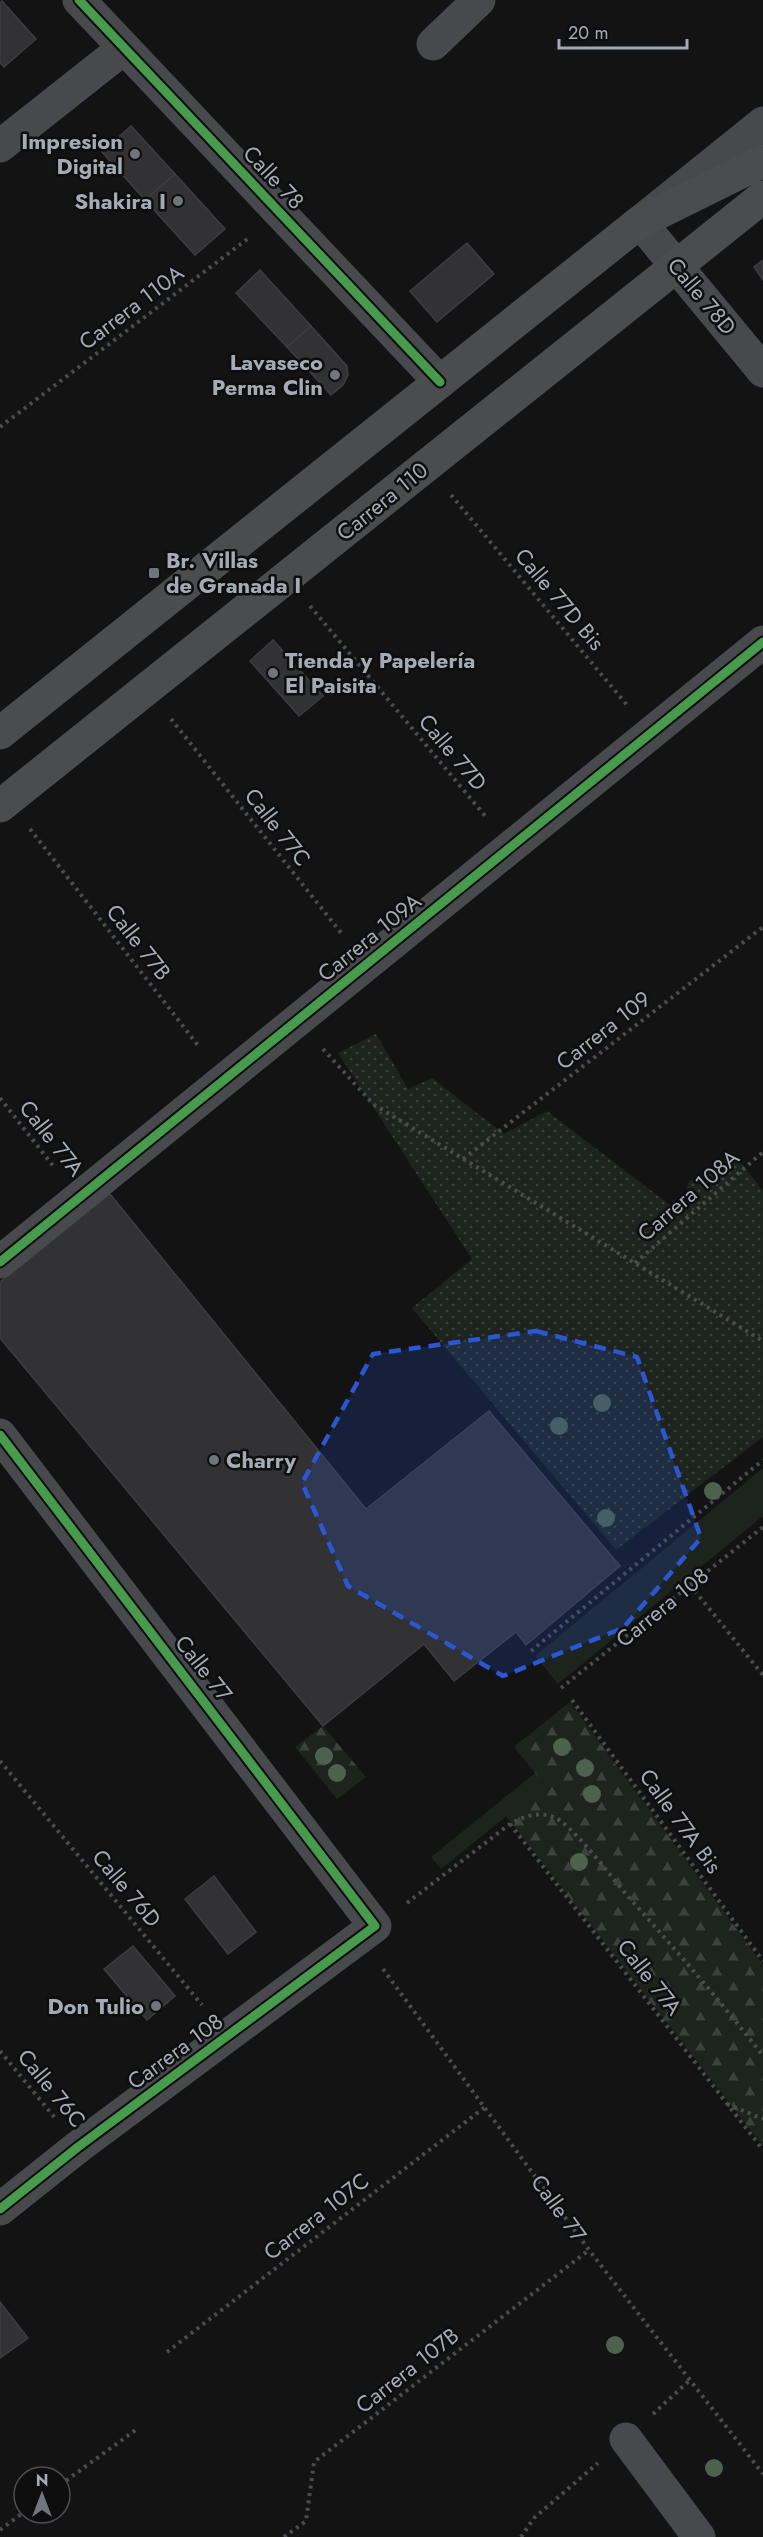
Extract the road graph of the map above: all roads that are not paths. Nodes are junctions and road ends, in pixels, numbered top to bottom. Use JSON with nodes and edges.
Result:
{"nodes":[{"id":1,"x":79,"y":0,"type":"edge"},
{"id":2,"x":479,"y":0,"type":"edge"},
{"id":3,"x":433,"y":44,"type":"dead end"},
{"id":4,"x":124,"y":48,"type":"junction"},
{"id":5,"x":763,"y":123,"type":"edge"},
{"id":6,"x":0,"y":146,"type":"edge"},
{"id":7,"x":763,"y":161,"type":"edge"},
{"id":8,"x":763,"y":197,"type":"edge"},
{"id":9,"x":640,"y":222,"type":"junction"},
{"id":10,"x":677,"y":266,"type":"junction"},
{"id":11,"x":763,"y":371,"type":"edge"},
{"id":12,"x":440,"y":382,"type":"junction"},
{"id":13,"x":763,"y":642,"type":"edge"},
{"id":14,"x":0,"y":733,"type":"edge"},
{"id":15,"x":13,"y":815,"type":"edge"},
{"id":16,"x":0,"y":1262,"type":"edge"},
{"id":17,"x":0,"y":1435,"type":"edge"},
{"id":18,"x":368,"y":1932,"type":"joint"},
{"id":19,"x":0,"y":2210,"type":"edge"},
{"id":20,"x":626,"y":2439,"type":"dead end"},
{"id":21,"x":699,"y":2537,"type":"edge"}],
"edges":[{"from":1,"to":4,"type":"street","name":"Calle 78"},
{"from":2,"to":3,"type":"street"},
{"from":4,"to":6,"type":"street"},
{"from":4,"to":12,"type":"street","name":"Calle 78"},
{"from":5,"to":9,"type":"street"},
{"from":7,"to":9,"type":"main road"},
{"from":8,"to":10,"type":"main road","name":"Carrera 110"},
{"from":9,"to":10,"type":"street","name":"Calle 78D"},
{"from":9,"to":12,"type":"main road"},
{"from":10,"to":11,"type":"street","name":"Calle 78D"},
{"from":10,"to":15,"type":"main road","name":"Carrera 110"},
{"from":12,"to":14,"type":"main road"},
{"from":13,"to":16,"type":"street","name":"Carrera 109A"},
{"from":17,"to":18,"type":"street","name":"Calle 77"},
{"from":18,"to":19,"type":"street","name":"Carrera 108"},
{"from":20,"to":21,"type":"street"}]}
